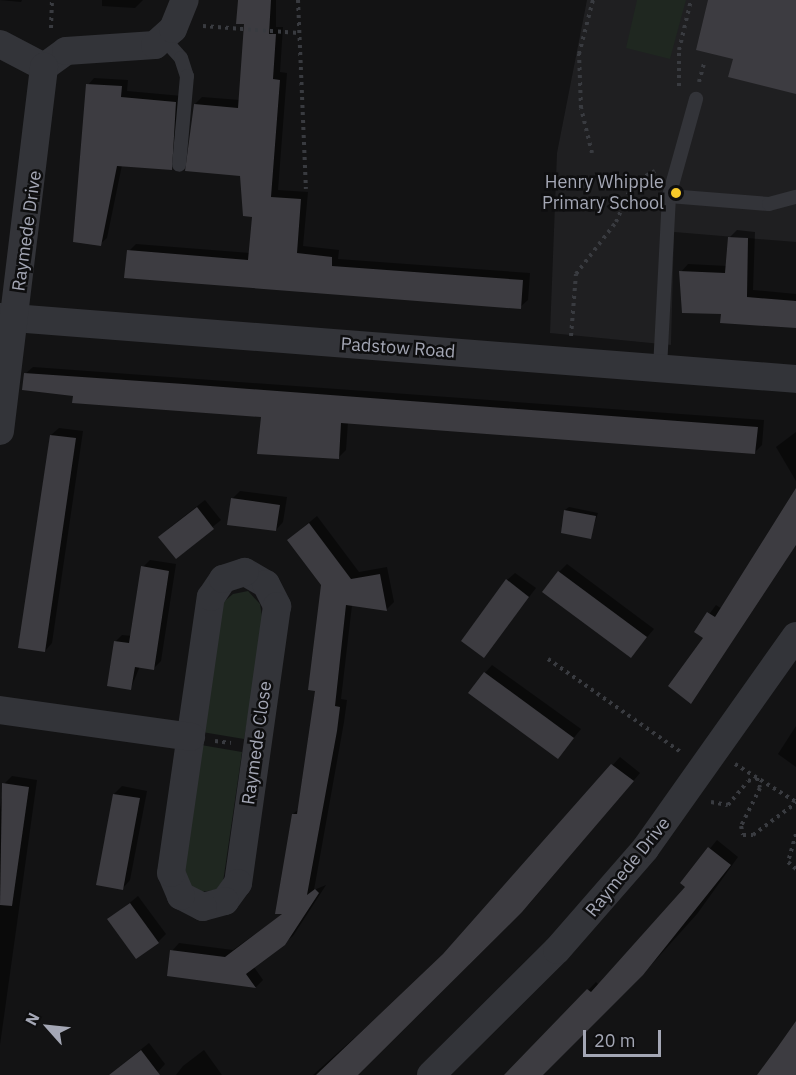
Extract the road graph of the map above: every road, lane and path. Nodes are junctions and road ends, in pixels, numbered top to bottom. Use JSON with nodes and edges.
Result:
{"nodes":[{"id":1,"x":185,"y":0,"type":"edge"},
{"id":2,"x":298,"y":0,"type":"edge"},
{"id":3,"x":593,"y":0,"type":"edge"},
{"id":4,"x":691,"y":0,"type":"edge"},
{"id":5,"x":236,"y":28,"type":"dead end"},
{"id":6,"x":298,"y":33,"type":"junction"},
{"id":7,"x":164,"y":39,"type":"junction"},
{"id":8,"x":0,"y":44,"type":"edge"},
{"id":9,"x":44,"y":67,"type":"junction"},
{"id":10,"x":679,"y":86,"type":"junction"},
{"id":11,"x":697,"y":93,"type":"joint"},
{"id":12,"x":676,"y":98,"type":"dead end"},
{"id":13,"x":592,"y":153,"type":"dead end"},
{"id":14,"x":660,"y":163,"type":"dead end"},
{"id":15,"x":179,"y":165,"type":"dead end"},
{"id":16,"x":306,"y":189,"type":"dead end"},
{"id":17,"x":669,"y":196,"type":"junction"},
{"id":18,"x":796,"y":197,"type":"edge"},
{"id":19,"x":7,"y":317,"type":"edge"},
{"id":20,"x":570,"y":361,"type":"junction"},
{"id":21,"x":660,"y":368,"type":"junction"},
{"id":22,"x":796,"y":379,"type":"edge"},
{"id":23,"x":0,"y":431,"type":"edge"},
{"id":24,"x":796,"y":636,"type":"edge"},
{"id":25,"x":548,"y":659,"type":"dead end"},
{"id":26,"x":0,"y":710,"type":"edge"},
{"id":27,"x":190,"y":736,"type":"junction"},
{"id":28,"x":257,"y":748,"type":"junction"},
{"id":29,"x":690,"y":759,"type":"dead end"},
{"id":30,"x":731,"y":761,"type":"dead end"},
{"id":31,"x":757,"y":778,"type":"junction"},
{"id":32,"x":705,"y":798,"type":"dead end"},
{"id":33,"x":796,"y":802,"type":"edge"},
{"id":34,"x":796,"y":834,"type":"edge"},
{"id":35,"x":796,"y":869,"type":"edge"},
{"id":36,"x":431,"y":1075,"type":"edge"}],
"edges":[{"from":1,"to":7,"type":"street"},
{"from":2,"to":6,"type":"path"},
{"from":3,"to":13,"type":"path"},
{"from":4,"to":10,"type":"path"},
{"from":5,"to":6,"type":"path"},
{"from":6,"to":16,"type":"path"},
{"from":7,"to":9,"type":"street"},
{"from":7,"to":15,"type":"lane"},
{"from":8,"to":9,"type":"street"},
{"from":9,"to":19,"type":"street","name":"Raymede Drive"},
{"from":10,"to":11,"type":"path"},
{"from":10,"to":12,"type":"path"},
{"from":11,"to":17,"type":"lane"},
{"from":14,"to":20,"type":"path"},
{"from":17,"to":18,"type":"lane"},
{"from":17,"to":21,"type":"lane"},
{"from":19,"to":20,"type":"street","name":"Padstow Road"},
{"from":19,"to":23,"type":"street","name":"Raymede Drive"},
{"from":20,"to":21,"type":"street","name":"Padstow Road"},
{"from":21,"to":22,"type":"street","name":"Padstow Road"},
{"from":24,"to":36,"type":"street","name":"Raymede Drive"},
{"from":25,"to":29,"type":"path"},
{"from":26,"to":27,"type":"street"},
{"from":27,"to":28,"type":"path"},
{"from":27,"to":28,"type":"street","name":"Raymede Close"},
{"from":27,"to":28,"type":"street","name":"Raymede Close"},
{"from":30,"to":31,"type":"path"},
{"from":31,"to":32,"type":"path"},
{"from":31,"to":33,"type":"path"},
{"from":31,"to":33,"type":"path"},
{"from":34,"to":35,"type":"path"}]}
